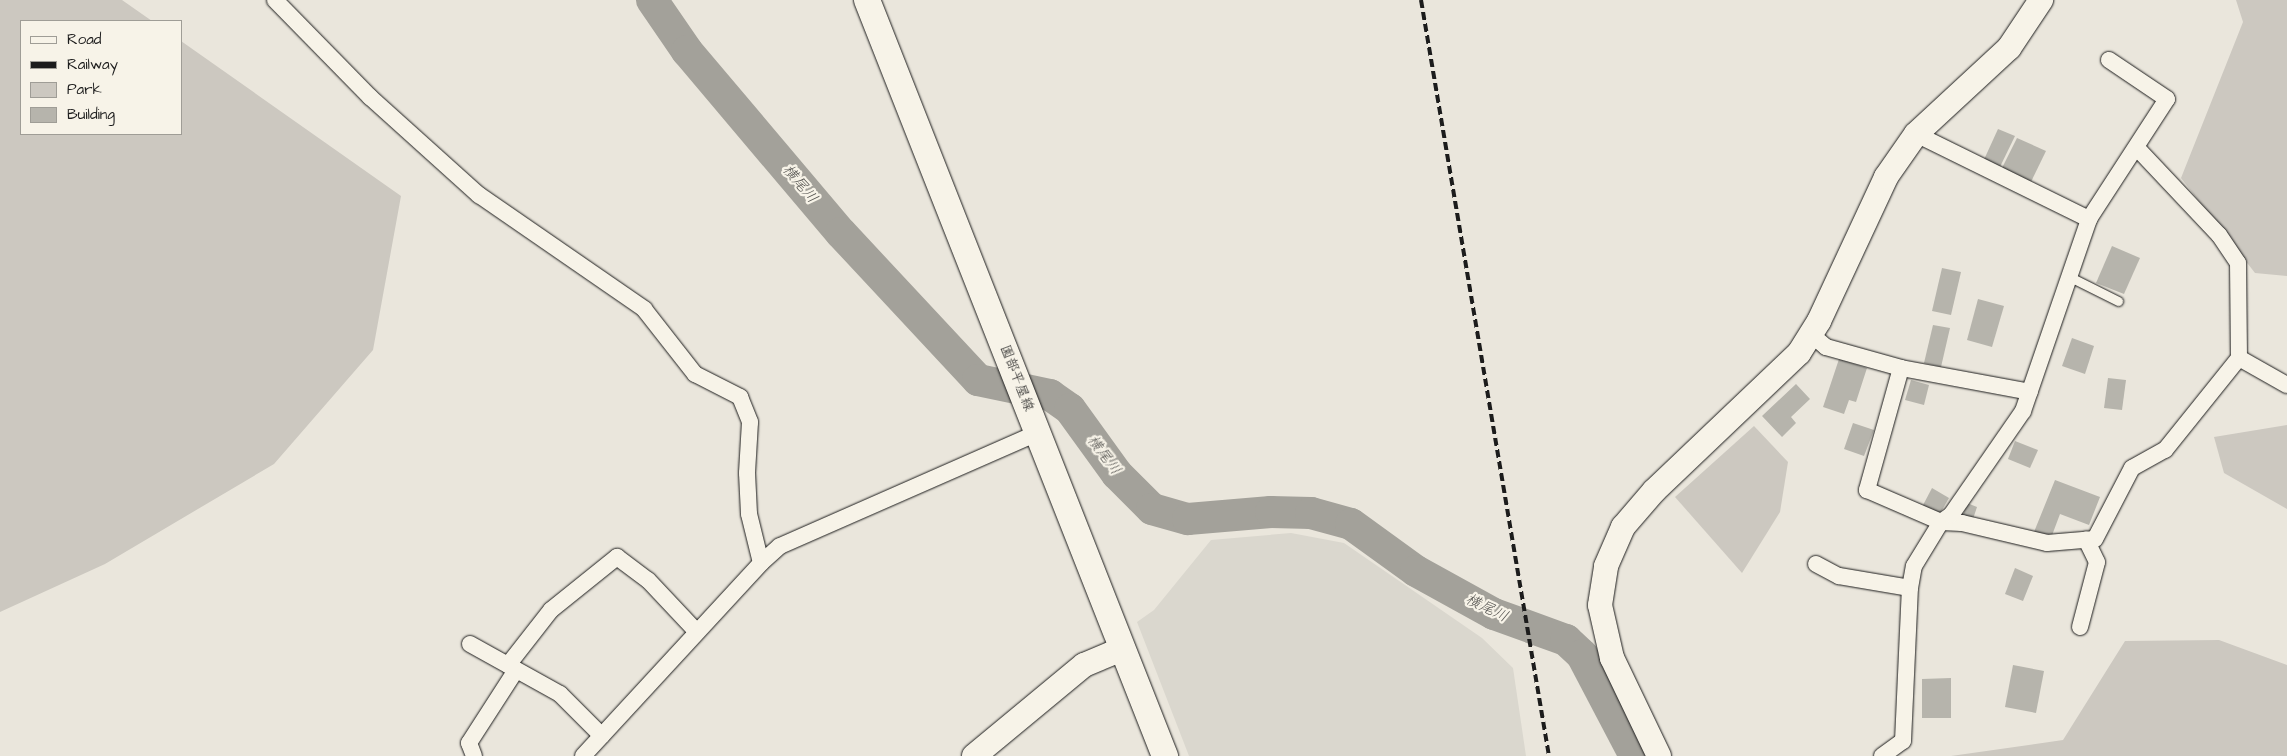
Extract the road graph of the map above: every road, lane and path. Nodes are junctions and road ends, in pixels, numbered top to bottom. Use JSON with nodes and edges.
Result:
{"nodes":[{"id":1,"x":275,"y":0,"type":"edge"},
{"id":2,"x":867,"y":0,"type":"edge"},
{"id":3,"x":2041,"y":0,"type":"edge"},
{"id":4,"x":2108,"y":60,"type":"dead end"},
{"id":5,"x":1916,"y":134,"type":"junction"},
{"id":6,"x":2137,"y":148,"type":"junction"},
{"id":7,"x":2089,"y":219,"type":"junction"},
{"id":8,"x":2068,"y":276,"type":"junction"},
{"id":9,"x":2118,"y":301,"type":"dead end"},
{"id":10,"x":1811,"y":334,"type":"junction"},
{"id":11,"x":2239,"y":358,"type":"junction"},
{"id":12,"x":1901,"y":368,"type":"junction"},
{"id":13,"x":2287,"y":385,"type":"edge"},
{"id":14,"x":2030,"y":392,"type":"junction"},
{"id":15,"x":1038,"y":433,"type":"junction"},
{"id":16,"x":1941,"y":522,"type":"junction"},
{"id":17,"x":2086,"y":539,"type":"junction"},
{"id":18,"x":761,"y":563,"type":"junction"},
{"id":19,"x":1816,"y":564,"type":"dead end"},
{"id":20,"x":1910,"y":588,"type":"junction"},
{"id":21,"x":2080,"y":627,"type":"dead end"},
{"id":22,"x":697,"y":632,"type":"junction"},
{"id":23,"x":470,"y":644,"type":"dead end"},
{"id":24,"x":1122,"y":648,"type":"junction"},
{"id":25,"x":512,"y":668,"type":"junction"},
{"id":26,"x":602,"y":736,"type":"junction"},
{"id":27,"x":474,"y":756,"type":"edge"},
{"id":28,"x":583,"y":756,"type":"edge"},
{"id":29,"x":974,"y":756,"type":"edge"},
{"id":30,"x":1165,"y":756,"type":"edge"},
{"id":31,"x":1660,"y":756,"type":"edge"},
{"id":32,"x":1882,"y":756,"type":"edge"}],
"edges":[{"from":1,"to":18,"type":"street"},
{"from":2,"to":15,"type":"main road","name":"園部平屋線"},
{"from":3,"to":5,"type":"street"},
{"from":4,"to":6,"type":"street"},
{"from":5,"to":7,"type":"street"},
{"from":5,"to":10,"type":"street"},
{"from":6,"to":7,"type":"street"},
{"from":6,"to":11,"type":"street"},
{"from":7,"to":8,"type":"street"},
{"from":8,"to":9,"type":"lane"},
{"from":8,"to":14,"type":"street"},
{"from":10,"to":12,"type":"street"},
{"from":10,"to":31,"type":"street"},
{"from":11,"to":13,"type":"street"},
{"from":11,"to":17,"type":"street"},
{"from":12,"to":14,"type":"street"},
{"from":12,"to":16,"type":"street"},
{"from":14,"to":16,"type":"street"},
{"from":15,"to":18,"type":"street"},
{"from":15,"to":24,"type":"main road","name":"園部平屋線"},
{"from":16,"to":17,"type":"street"},
{"from":16,"to":20,"type":"street"},
{"from":17,"to":21,"type":"street"},
{"from":18,"to":22,"type":"street"},
{"from":19,"to":20,"type":"street"},
{"from":20,"to":32,"type":"street"},
{"from":22,"to":25,"type":"street"},
{"from":22,"to":26,"type":"street"},
{"from":23,"to":25,"type":"street"},
{"from":24,"to":29,"type":"street"},
{"from":24,"to":30,"type":"main road","name":"園部平屋線"},
{"from":25,"to":26,"type":"street"},
{"from":25,"to":27,"type":"street"},
{"from":26,"to":28,"type":"street"}]}
